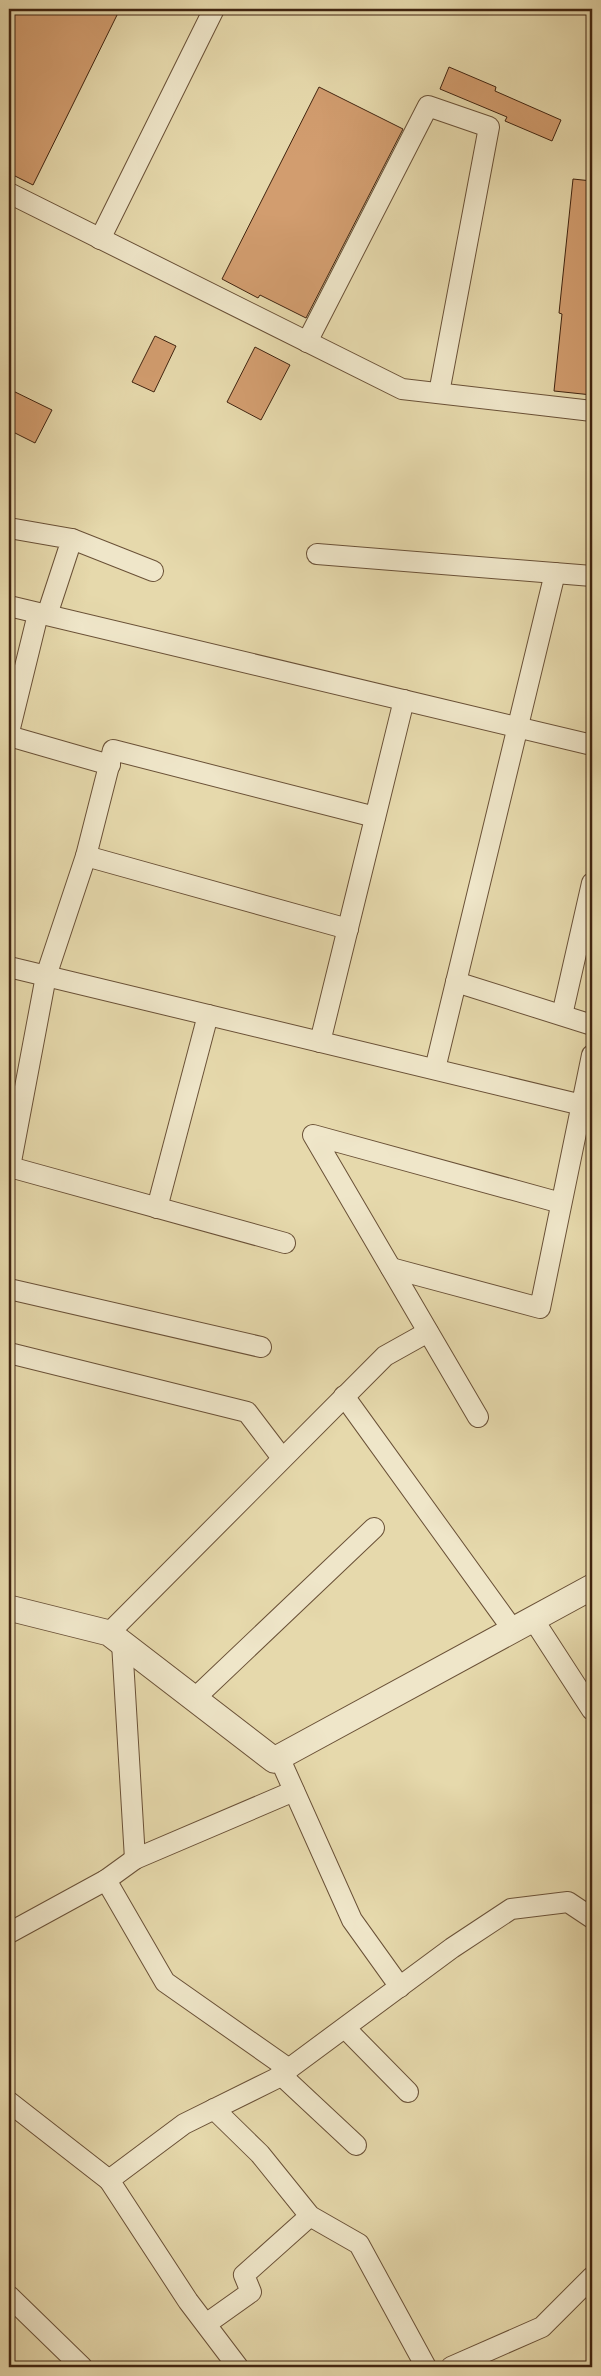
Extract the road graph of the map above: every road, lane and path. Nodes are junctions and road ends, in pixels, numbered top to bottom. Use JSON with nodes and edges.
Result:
{"nodes":[{"id":1,"x":214,"y":9,"type":"edge"},
{"id":2,"x":9,"y":192,"type":"edge"},
{"id":3,"x":100,"y":239,"type":"junction"},
{"id":4,"x":307,"y":342,"type":"junction"},
{"id":5,"x":439,"y":393,"type":"junction"},
{"id":6,"x":592,"y":411,"type":"edge"},
{"id":7,"x":9,"y":528,"type":"edge"},
{"id":8,"x":72,"y":538,"type":"junction"},
{"id":9,"x":317,"y":554,"type":"dead end"},
{"id":10,"x":153,"y":571,"type":"dead end"},
{"id":11,"x":555,"y":573,"type":"junction"},
{"id":12,"x":592,"y":576,"type":"edge"},
{"id":13,"x":9,"y":606,"type":"edge"},
{"id":14,"x":43,"y":614,"type":"junction"},
{"id":15,"x":404,"y":700,"type":"junction"},
{"id":16,"x":519,"y":727,"type":"junction"},
{"id":17,"x":9,"y":732,"type":"edge"},
{"id":18,"x":9,"y":736,"type":"edge"},
{"id":19,"x":592,"y":744,"type":"edge"},
{"id":20,"x":110,"y":765,"type":"junction"},
{"id":21,"x":376,"y":817,"type":"junction"},
{"id":22,"x":86,"y":856,"type":"junction"},
{"id":23,"x":592,"y":883,"type":"edge"},
{"id":24,"x":348,"y":929,"type":"junction"},
{"id":25,"x":9,"y":967,"type":"edge"},
{"id":26,"x":46,"y":976,"type":"junction"},
{"id":27,"x":456,"y":982,"type":"junction"},
{"id":28,"x":208,"y":1014,"type":"junction"},
{"id":29,"x":562,"y":1015,"type":"junction"},
{"id":30,"x":592,"y":1025,"type":"edge"},
{"id":31,"x":320,"y":1042,"type":"junction"},
{"id":32,"x":592,"y":1055,"type":"edge"},
{"id":33,"x":435,"y":1069,"type":"junction"},
{"id":34,"x":582,"y":1105,"type":"junction"},
{"id":35,"x":9,"y":1168,"type":"edge"},
{"id":36,"x":561,"y":1203,"type":"junction"},
{"id":37,"x":157,"y":1208,"type":"junction"},
{"id":38,"x":285,"y":1243,"type":"dead end"},
{"id":39,"x":391,"y":1268,"type":"junction"},
{"id":40,"x":9,"y":1289,"type":"edge"},
{"id":41,"x":428,"y":1332,"type":"junction"},
{"id":42,"x":261,"y":1347,"type":"dead end"},
{"id":43,"x":9,"y":1353,"type":"edge"},
{"id":44,"x":344,"y":1396,"type":"junction"},
{"id":45,"x":478,"y":1417,"type":"dead end"},
{"id":46,"x":282,"y":1458,"type":"junction"},
{"id":47,"x":374,"y":1528,"type":"dead end"},
{"id":48,"x":592,"y":1587,"type":"edge"},
{"id":49,"x":9,"y":1608,"type":"edge"},
{"id":50,"x":523,"y":1625,"type":"junction"},
{"id":51,"x":116,"y":1638,"type":"junction"},
{"id":52,"x":194,"y":1699,"type":"junction"},
{"id":53,"x":592,"y":1710,"type":"edge"},
{"id":54,"x":279,"y":1757,"type":"junction"},
{"id":55,"x":294,"y":1790,"type":"junction"},
{"id":56,"x":135,"y":1859,"type":"junction"},
{"id":57,"x":106,"y":1880,"type":"junction"},
{"id":58,"x":592,"y":1918,"type":"edge"},
{"id":59,"x":9,"y":1933,"type":"edge"},
{"id":60,"x":400,"y":1987,"type":"junction"},
{"id":61,"x":345,"y":2028,"type":"junction"},
{"id":62,"x":285,"y":2072,"type":"junction"},
{"id":63,"x":408,"y":2092,"type":"dead end"},
{"id":64,"x":9,"y":2102,"type":"edge"},
{"id":65,"x":214,"y":2109,"type":"junction"},
{"id":66,"x":356,"y":2144,"type":"dead end"},
{"id":67,"x":109,"y":2180,"type":"junction"},
{"id":68,"x":310,"y":2216,"type":"junction"},
{"id":69,"x":592,"y":2277,"type":"edge"},
{"id":70,"x":9,"y":2296,"type":"edge"},
{"id":71,"x":206,"y":2324,"type":"junction"},
{"id":72,"x":82,"y":2367,"type":"edge"},
{"id":73,"x":238,"y":2367,"type":"edge"},
{"id":74,"x":426,"y":2367,"type":"edge"},
{"id":75,"x":451,"y":2367,"type":"edge"}],
"edges":[{"from":1,"to":3,"type":"street"},
{"from":2,"to":3,"type":"street"},
{"from":3,"to":4,"type":"street"},
{"from":4,"to":5,"type":"street"},
{"from":4,"to":5,"type":"street"},
{"from":5,"to":6,"type":"street"},
{"from":7,"to":8,"type":"street"},
{"from":8,"to":10,"type":"street"},
{"from":8,"to":14,"type":"street"},
{"from":9,"to":11,"type":"street"},
{"from":11,"to":12,"type":"street"},
{"from":11,"to":16,"type":"street"},
{"from":13,"to":14,"type":"street"},
{"from":14,"to":15,"type":"street"},
{"from":14,"to":17,"type":"street"},
{"from":15,"to":16,"type":"street"},
{"from":15,"to":21,"type":"street"},
{"from":16,"to":19,"type":"street"},
{"from":16,"to":27,"type":"street"},
{"from":18,"to":20,"type":"street"},
{"from":20,"to":21,"type":"street"},
{"from":20,"to":22,"type":"street"},
{"from":21,"to":24,"type":"street"},
{"from":22,"to":24,"type":"street"},
{"from":22,"to":26,"type":"street"},
{"from":23,"to":29,"type":"street"},
{"from":24,"to":31,"type":"street"},
{"from":25,"to":26,"type":"street"},
{"from":26,"to":28,"type":"street"},
{"from":26,"to":35,"type":"street"},
{"from":27,"to":29,"type":"street"},
{"from":27,"to":33,"type":"street"},
{"from":28,"to":31,"type":"street"},
{"from":28,"to":37,"type":"street"},
{"from":29,"to":30,"type":"street"},
{"from":31,"to":33,"type":"street"},
{"from":32,"to":34,"type":"street"},
{"from":33,"to":34,"type":"street"},
{"from":34,"to":36,"type":"street"},
{"from":35,"to":37,"type":"street"},
{"from":36,"to":39,"type":"street"},
{"from":36,"to":39,"type":"street"},
{"from":37,"to":38,"type":"street"},
{"from":39,"to":41,"type":"street"},
{"from":40,"to":42,"type":"street"},
{"from":41,"to":44,"type":"street"},
{"from":41,"to":45,"type":"street"},
{"from":43,"to":46,"type":"street"},
{"from":44,"to":46,"type":"street"},
{"from":44,"to":50,"type":"street"},
{"from":46,"to":51,"type":"street"},
{"from":47,"to":52,"type":"street"},
{"from":48,"to":50,"type":"street"},
{"from":49,"to":51,"type":"street"},
{"from":50,"to":53,"type":"street"},
{"from":50,"to":54,"type":"street"},
{"from":51,"to":52,"type":"street"},
{"from":51,"to":56,"type":"street"},
{"from":52,"to":54,"type":"street"},
{"from":54,"to":55,"type":"street"},
{"from":55,"to":56,"type":"street"},
{"from":55,"to":60,"type":"street"},
{"from":56,"to":57,"type":"street"},
{"from":57,"to":59,"type":"street"},
{"from":57,"to":62,"type":"street"},
{"from":58,"to":60,"type":"street"},
{"from":60,"to":61,"type":"street"},
{"from":61,"to":62,"type":"street"},
{"from":61,"to":63,"type":"street"},
{"from":62,"to":65,"type":"street"},
{"from":62,"to":66,"type":"street"},
{"from":64,"to":67,"type":"street"},
{"from":65,"to":67,"type":"street"},
{"from":65,"to":68,"type":"street"},
{"from":67,"to":71,"type":"street"},
{"from":68,"to":71,"type":"street"},
{"from":68,"to":74,"type":"street"},
{"from":69,"to":75,"type":"street"},
{"from":70,"to":72,"type":"street"},
{"from":71,"to":73,"type":"street"}]}
